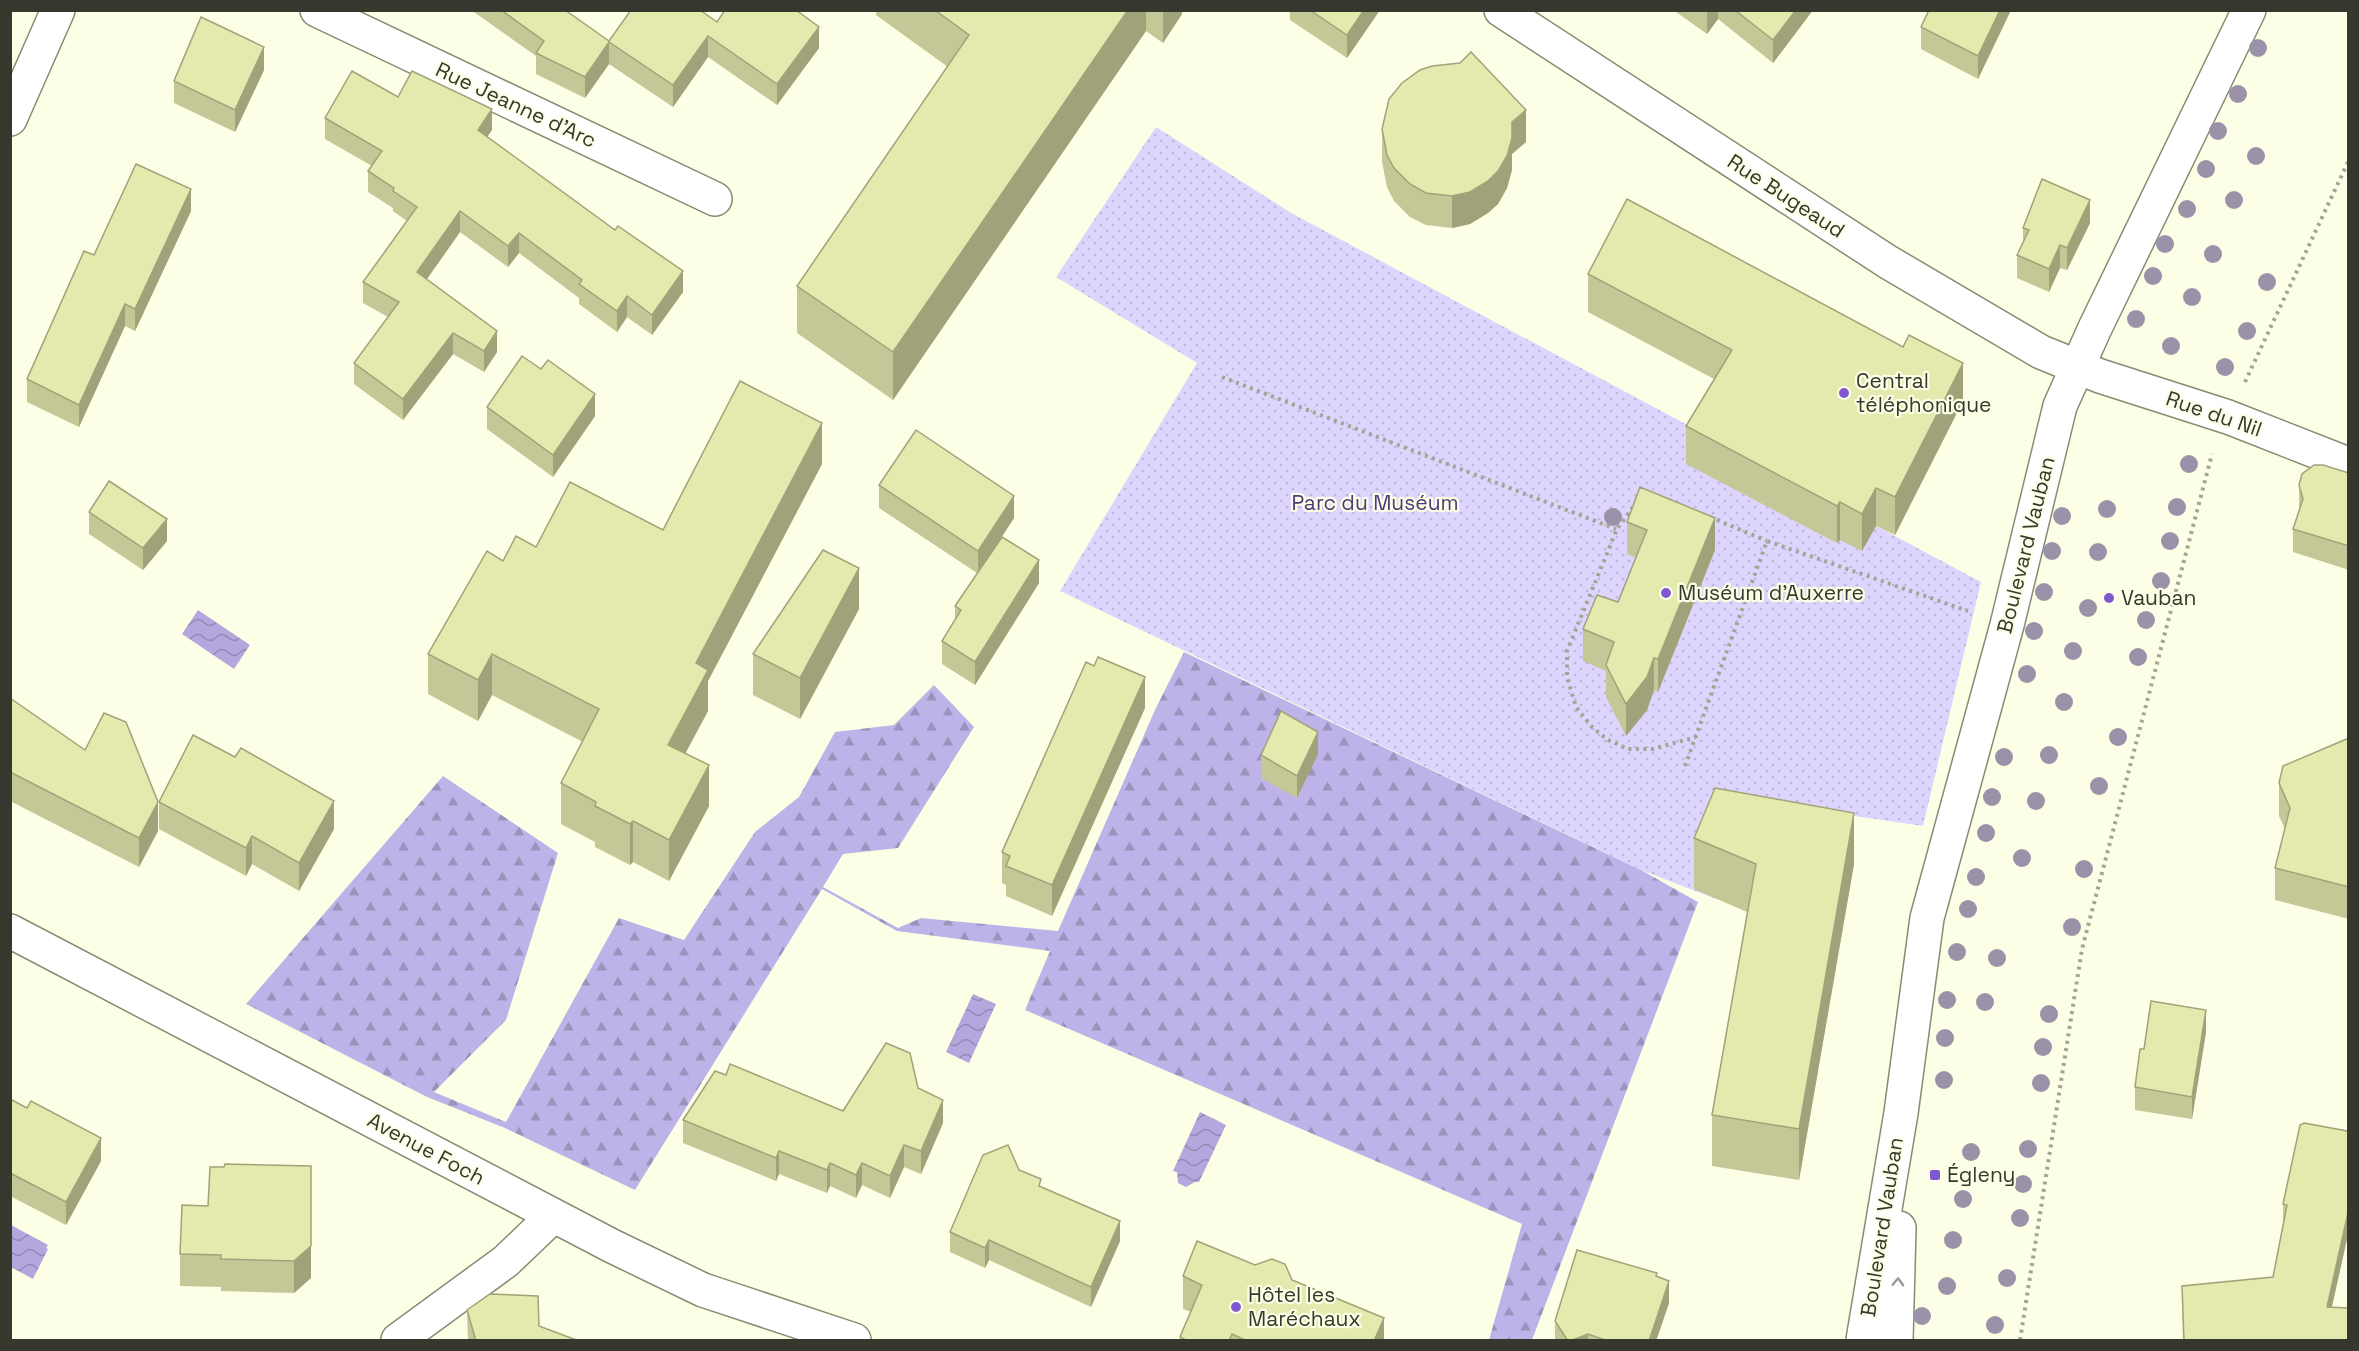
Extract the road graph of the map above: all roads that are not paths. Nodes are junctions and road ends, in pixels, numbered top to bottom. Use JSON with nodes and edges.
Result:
{"nodes":[{"id":1,"x":58,"y":10,"type":"edge"},
{"id":2,"x":317,"y":10,"type":"edge"},
{"id":3,"x":1501,"y":10,"type":"edge"},
{"id":4,"x":2249,"y":10,"type":"edge"},
{"id":5,"x":10,"y":119,"type":"edge"},
{"id":6,"x":715,"y":199,"type":"dead end"},
{"id":7,"x":2078,"y":367,"type":"junction"},
{"id":8,"x":2349,"y":464,"type":"edge"},
{"id":9,"x":10,"y":931,"type":"edge"},
{"id":10,"x":1901,"y":1113,"type":"junction"},
{"id":11,"x":553,"y":1216,"type":"junction"},
{"id":12,"x":398,"y":1341,"type":"edge"},
{"id":13,"x":854,"y":1341,"type":"edge"},
{"id":14,"x":1863,"y":1341,"type":"edge"},
{"id":15,"x":1896,"y":1341,"type":"edge"}],
"edges":[{"from":1,"to":5,"type":"main road"},
{"from":2,"to":6,"type":"main road","name":"Rue Jeanne d'Arc"},
{"from":3,"to":7,"type":"main road","name":"Rue Bugeaud"},
{"from":4,"to":7,"type":"main road","name":"Boulevard Vauban"},
{"from":7,"to":8,"type":"main road","name":"Rue du Nil"},
{"from":7,"to":10,"type":"main road","name":"Boulevard Vauban"},
{"from":9,"to":11,"type":"main road","name":"Avenue Foch"},
{"from":10,"to":14,"type":"main road","name":"Boulevard Vauban"},
{"from":15,"to":10,"type":"main road","name":"Boulevard Vauban","one_way":true},
{"from":11,"to":12,"type":"main road"},
{"from":11,"to":13,"type":"main road","name":"Avenue Foch"}]}
